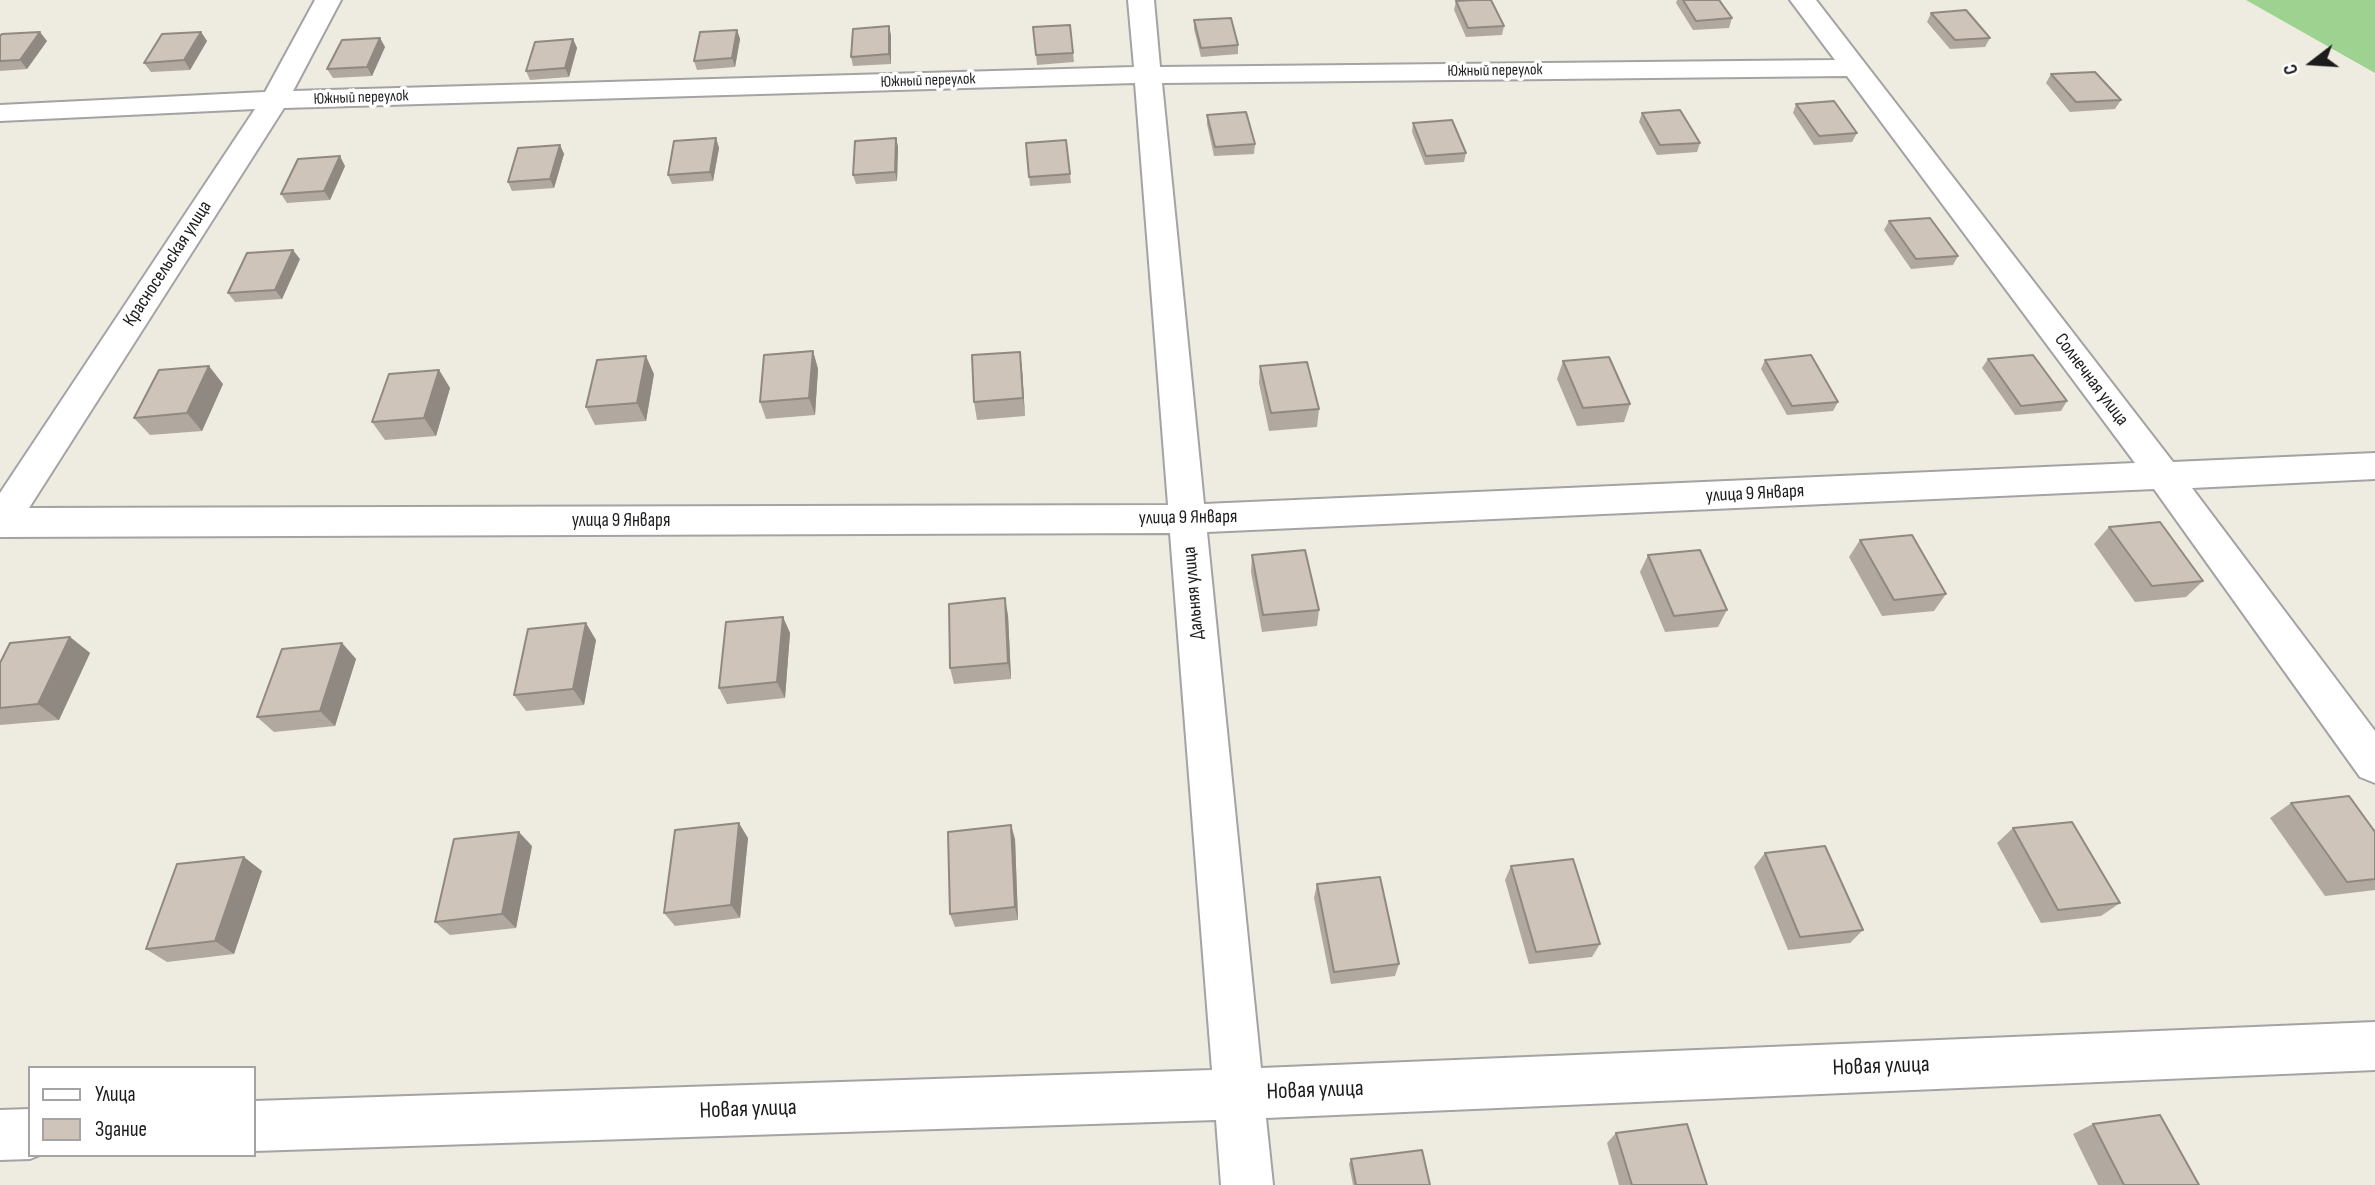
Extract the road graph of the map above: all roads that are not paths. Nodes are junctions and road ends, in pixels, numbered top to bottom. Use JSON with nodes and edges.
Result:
{"nodes":[{"id":1,"x":328,"y":0,"type":"edge"},
{"id":2,"x":1141,"y":0,"type":"edge"},
{"id":3,"x":1803,"y":0,"type":"edge"},
{"id":4,"x":1856,"y":68,"type":"junction"},
{"id":5,"x":1148,"y":75,"type":"junction"},
{"id":6,"x":275,"y":100,"type":"junction"},
{"id":7,"x":0,"y":113,"type":"edge"},
{"id":8,"x":2375,"y":466,"type":"edge"},
{"id":9,"x":2163,"y":475,"type":"junction"},
{"id":10,"x":1188,"y":519,"type":"junction"},
{"id":11,"x":0,"y":522,"type":"edge"},
{"id":12,"x":2375,"y":764,"type":"edge"},
{"id":13,"x":2375,"y":1046,"type":"edge"},
{"id":14,"x":1239,"y":1094,"type":"junction"},
{"id":15,"x":256,"y":1126,"type":"edge"},
{"id":16,"x":28,"y":1134,"type":"edge"},
{"id":17,"x":0,"y":1135,"type":"edge"},
{"id":18,"x":1247,"y":1185,"type":"edge"}],
"edges":[{"from":1,"to":6,"type":"street","name":"Красносельская улица"},
{"from":2,"to":5,"type":"street","name":"Дальняя улица"},
{"from":3,"to":4,"type":"street","name":"Солнечная улица"},
{"from":4,"to":5,"type":"street","name":"Южный переулок"},
{"from":4,"to":9,"type":"street","name":"Солнечная улица"},
{"from":5,"to":6,"type":"street","name":"Южный переулок"},
{"from":5,"to":10,"type":"street","name":"Дальняя улица"},
{"from":6,"to":7,"type":"street","name":"Южный переулок"},
{"from":6,"to":11,"type":"street","name":"Красносельская улица"},
{"from":8,"to":9,"type":"street","name":"улица 9 Января"},
{"from":9,"to":10,"type":"street","name":"улица 9 Января"},
{"from":9,"to":12,"type":"street","name":"Солнечная улица"},
{"from":10,"to":11,"type":"street","name":"улица 9 Января"},
{"from":10,"to":14,"type":"street","name":"Дальняя улица"},
{"from":13,"to":14,"type":"street","name":"Новая улица"},
{"from":14,"to":15,"type":"street","name":"Новая улица"},
{"from":14,"to":18,"type":"street","name":"Дальняя улица"},
{"from":16,"to":17,"type":"street"}]}
